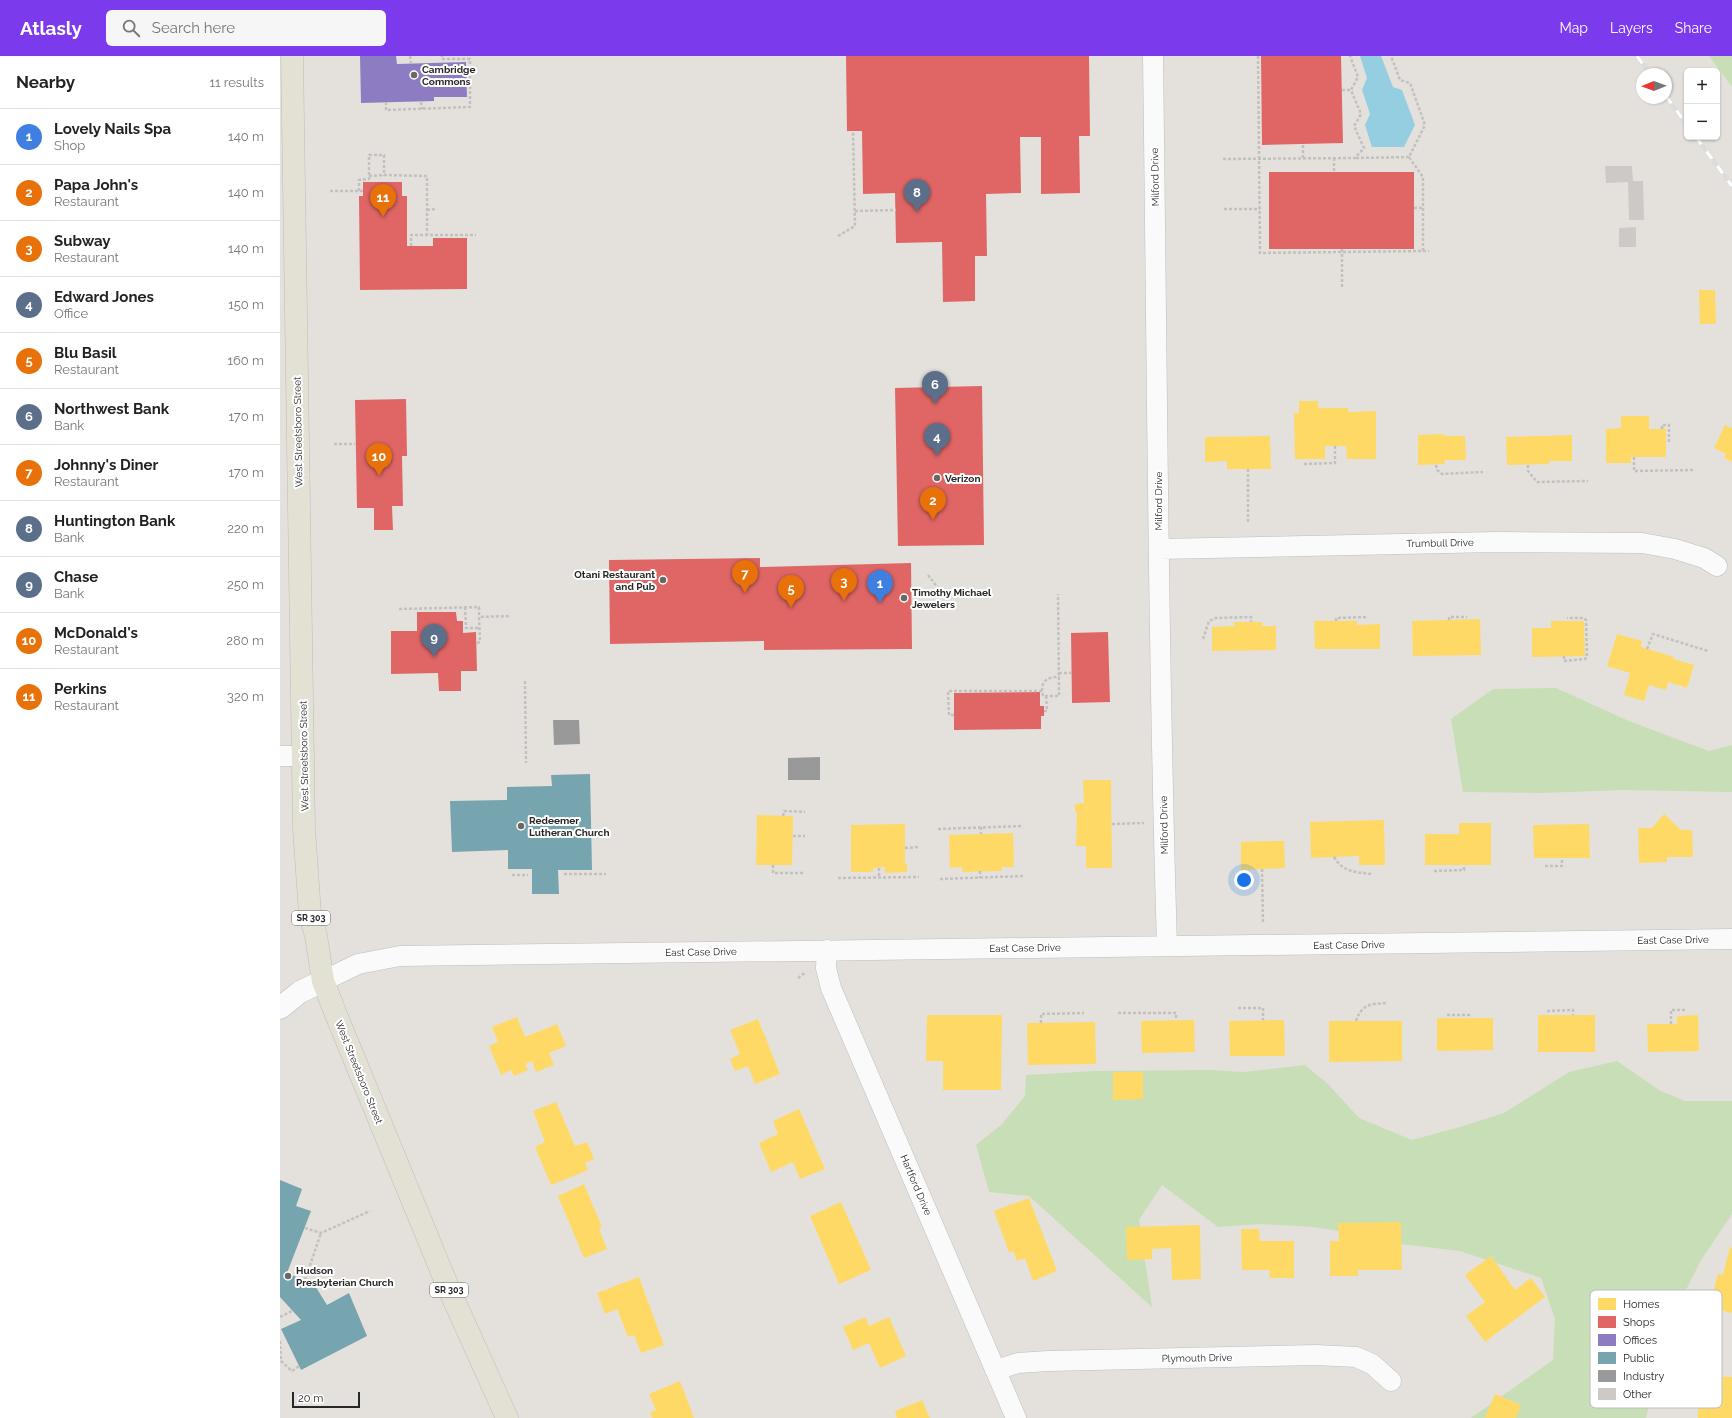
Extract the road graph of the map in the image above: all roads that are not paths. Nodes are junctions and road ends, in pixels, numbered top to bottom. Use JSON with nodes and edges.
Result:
{"nodes":[{"id":1,"x":292,"y":56,"type":"edge"},
{"id":2,"x":1153,"y":56,"type":"edge"},
{"id":3,"x":1159,"y":549,"type":"junction"},
{"id":4,"x":1717,"y":566,"type":"dead end"},
{"id":5,"x":280,"y":756,"type":"edge"},
{"id":6,"x":304,"y":756,"type":"junction"},
{"id":7,"x":1732,"y":939,"type":"edge"},
{"id":8,"x":1167,"y":946,"type":"junction"},
{"id":9,"x":827,"y":950,"type":"junction"},
{"id":10,"x":323,"y":981,"type":"junction"},
{"id":11,"x":280,"y":1008,"type":"edge"},
{"id":12,"x":996,"y":1370,"type":"junction"},
{"id":13,"x":1391,"y":1381,"type":"dead end"},
{"id":14,"x":507,"y":1418,"type":"edge"},
{"id":15,"x":1016,"y":1418,"type":"edge"}],
"edges":[{"from":1,"to":6,"type":"main road","name":"West Streetsboro Street","number":"SR 303"},
{"from":2,"to":3,"type":"street","name":"Milford Drive"},
{"from":3,"to":4,"type":"street","name":"Trumbull Drive"},
{"from":3,"to":8,"type":"street","name":"Milford Drive"},
{"from":5,"to":6,"type":"street"},
{"from":6,"to":10,"type":"main road","name":"West Streetsboro Street","number":"SR 303"},
{"from":7,"to":8,"type":"street","name":"East Case Drive"},
{"from":8,"to":9,"type":"street","name":"East Case Drive"},
{"from":9,"to":10,"type":"street","name":"East Case Drive"},
{"from":9,"to":12,"type":"street","name":"Hartford Drive"},
{"from":10,"to":11,"type":"street"},
{"from":10,"to":14,"type":"main road","name":"West Streetsboro Street","number":"SR 303"},
{"from":12,"to":13,"type":"street","name":"Plymouth Drive"},
{"from":12,"to":15,"type":"street","name":"Hartford Drive"}]}
